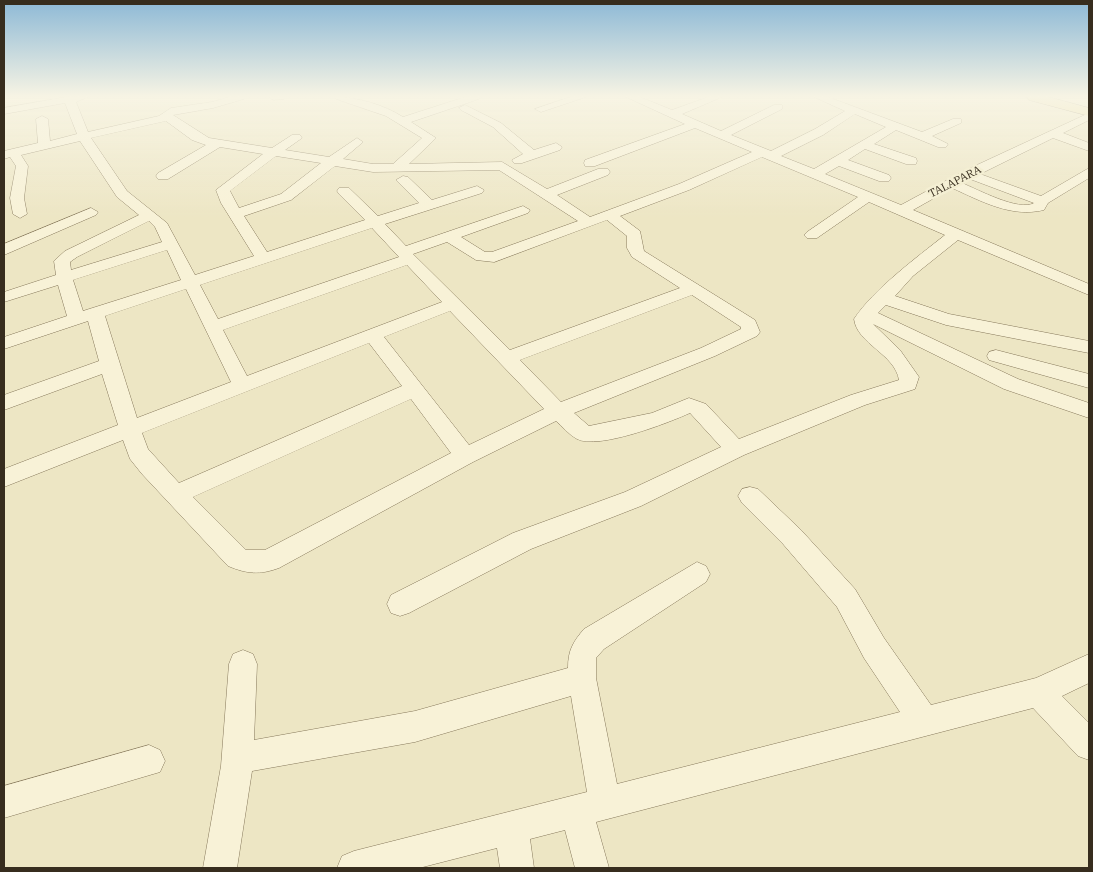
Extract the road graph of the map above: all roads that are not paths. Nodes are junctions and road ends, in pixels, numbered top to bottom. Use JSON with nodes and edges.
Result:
{"nodes":[{"id":1,"x":84,"y":137,"type":"edge"},
{"id":2,"x":43,"y":138,"type":"edge"},
{"id":3,"x":81,"y":138,"type":"edge"},
{"id":4,"x":198,"y":138,"type":"edge"},
{"id":5,"x":296,"y":138,"type":"dead end"},
{"id":6,"x":429,"y":138,"type":"edge"},
{"id":7,"x":512,"y":138,"type":"edge"},
{"id":8,"x":658,"y":138,"type":"edge"},
{"id":9,"x":728,"y":138,"type":"edge"},
{"id":10,"x":805,"y":138,"type":"edge"},
{"id":11,"x":877,"y":138,"type":"edge"},
{"id":12,"x":926,"y":138,"type":"edge"},
{"id":13,"x":1045,"y":138,"type":"edge"},
{"id":14,"x":1063,"y":138,"type":"edge"},
{"id":15,"x":357,"y":142,"type":"dead end"},
{"id":16,"x":216,"y":144,"type":"junction"},
{"id":17,"x":942,"y":144,"type":"dead end"},
{"id":18,"x":865,"y":145,"type":"junction"},
{"id":19,"x":44,"y":146,"type":"junction"},
{"id":20,"x":556,"y":147,"type":"dead end"},
{"id":21,"x":1089,"y":147,"type":"edge"},
{"id":22,"x":272,"y":153,"type":"junction"},
{"id":23,"x":8,"y":154,"type":"edge"},
{"id":24,"x":766,"y":154,"type":"junction"},
{"id":25,"x":532,"y":155,"type":"junction"},
{"id":26,"x":838,"y":161,"type":"junction"},
{"id":27,"x":911,"y":161,"type":"dead end"},
{"id":28,"x":329,"y":162,"type":"junction"},
{"id":29,"x":590,"y":163,"type":"dead end"},
{"id":30,"x":502,"y":166,"type":"junction"},
{"id":31,"x":603,"y":172,"type":"dead end"},
{"id":32,"x":1089,"y":172,"type":"edge"},
{"id":33,"x":400,"y":174,"type":"junction"},
{"id":34,"x":816,"y":174,"type":"junction"},
{"id":35,"x":969,"y":174,"type":"junction"},
{"id":36,"x":163,"y":176,"type":"dead end"},
{"id":37,"x":884,"y":178,"type":"dead end"},
{"id":38,"x":951,"y":183,"type":"junction"},
{"id":39,"x":477,"y":190,"type":"dead end"},
{"id":40,"x":344,"y":191,"type":"dead end"},
{"id":41,"x":547,"y":194,"type":"junction"},
{"id":42,"x":869,"y":196,"type":"junction"},
{"id":43,"x":1042,"y":201,"type":"junction"},
{"id":44,"x":429,"y":205,"type":"junction"},
{"id":45,"x":523,"y":210,"type":"dead end"},
{"id":46,"x":903,"y":210,"type":"junction"},
{"id":47,"x":91,"y":212,"type":"dead end"},
{"id":48,"x":20,"y":214,"type":"dead end"},
{"id":49,"x":235,"y":214,"type":"junction"},
{"id":50,"x":608,"y":214,"type":"junction"},
{"id":51,"x":150,"y":215,"type":"junction"},
{"id":52,"x":375,"y":222,"type":"junction"},
{"id":53,"x":589,"y":222,"type":"junction"},
{"id":54,"x":957,"y":233,"type":"junction"},
{"id":55,"x":812,"y":235,"type":"dead end"},
{"id":56,"x":449,"y":236,"type":"junction"},
{"id":57,"x":171,"y":244,"type":"junction"},
{"id":58,"x":4,"y":250,"type":"edge"},
{"id":59,"x":406,"y":255,"type":"junction"},
{"id":60,"x":264,"y":259,"type":"junction"},
{"id":61,"x":64,"y":277,"type":"junction"},
{"id":62,"x":190,"y":283,"type":"junction"},
{"id":63,"x":694,"y":289,"type":"junction"},
{"id":64,"x":1089,"y":290,"type":"edge"},
{"id":65,"x":4,"y":297,"type":"edge"},
{"id":66,"x":884,"y":298,"type":"junction"},
{"id":67,"x":454,"y":303,"type":"junction"},
{"id":68,"x":866,"y":314,"type":"junction"},
{"id":69,"x":86,"y":316,"type":"junction"},
{"id":70,"x":212,"y":327,"type":"junction"},
{"id":71,"x":373,"y":335,"type":"junction"},
{"id":72,"x":4,"y":343,"type":"edge"},
{"id":73,"x":1089,"y":348,"type":"edge"},
{"id":74,"x":996,"y":356,"type":"dead end"},
{"id":75,"x":508,"y":358,"type":"junction"},
{"id":76,"x":109,"y":364,"type":"junction"},
{"id":77,"x":1089,"y":381,"type":"edge"},
{"id":78,"x":243,"y":386,"type":"junction"},
{"id":79,"x":414,"y":389,"type":"junction"},
{"id":80,"x":4,"y":403,"type":"edge"},
{"id":81,"x":558,"y":411,"type":"junction"},
{"id":82,"x":1089,"y":411,"type":"edge"},
{"id":83,"x":130,"y":429,"type":"junction"},
{"id":84,"x":736,"y":449,"type":"junction"},
{"id":85,"x":465,"y":456,"type":"junction"},
{"id":86,"x":4,"y":478,"type":"edge"},
{"id":87,"x":176,"y":495,"type":"junction"},
{"id":88,"x":750,"y":496,"type":"dead end"},
{"id":89,"x":697,"y":574,"type":"dead end"},
{"id":90,"x":400,"y":604,"type":"dead end"},
{"id":91,"x":243,"y":664,"type":"dead end"},
{"id":92,"x":1089,"y":668,"type":"edge"},
{"id":93,"x":582,"y":678,"type":"junction"},
{"id":94,"x":1038,"y":692,"type":"junction"},
{"id":95,"x":924,"y":721,"type":"junction"},
{"id":96,"x":1089,"y":745,"type":"edge"},
{"id":97,"x":238,"y":758,"type":"junction"},
{"id":98,"x":149,"y":761,"type":"dead end"},
{"id":99,"x":4,"y":802,"type":"edge"},
{"id":100,"x":590,"y":807,"type":"junction"},
{"id":101,"x":511,"y":828,"type":"junction"},
{"id":102,"x":220,"y":868,"type":"edge"},
{"id":103,"x":354,"y":868,"type":"edge"},
{"id":104,"x":517,"y":868,"type":"edge"},
{"id":105,"x":592,"y":868,"type":"edge"}],
"edges":[{"from":1,"to":51,"type":"street"},
{"from":2,"to":19,"type":"street"},
{"from":3,"to":19,"type":"street"},
{"from":4,"to":16,"type":"street"},
{"from":5,"to":22,"type":"street"},
{"from":6,"to":33,"type":"street"},
{"from":7,"to":25,"type":"street"},
{"from":8,"to":29,"type":"street"},
{"from":9,"to":24,"type":"street"},
{"from":10,"to":24,"type":"street"},
{"from":11,"to":18,"type":"street"},
{"from":12,"to":17,"type":"street"},
{"from":13,"to":35,"type":"street","name":"TALAPARA"},
{"from":14,"to":21,"type":"street"},
{"from":15,"to":28,"type":"street"},
{"from":16,"to":22,"type":"street"},
{"from":16,"to":36,"type":"street"},
{"from":18,"to":26,"type":"street"},
{"from":18,"to":27,"type":"street"},
{"from":19,"to":23,"type":"street"},
{"from":20,"to":25,"type":"street"},
{"from":22,"to":28,"type":"street"},
{"from":22,"to":49,"type":"street"},
{"from":23,"to":48,"type":"street"},
{"from":24,"to":34,"type":"street"},
{"from":24,"to":50,"type":"street"},
{"from":25,"to":30,"type":"street"},
{"from":26,"to":34,"type":"street"},
{"from":26,"to":37,"type":"street"},
{"from":28,"to":33,"type":"street"},
{"from":28,"to":49,"type":"street"},
{"from":30,"to":33,"type":"street"},
{"from":30,"to":41,"type":"street"},
{"from":31,"to":41,"type":"street"},
{"from":32,"to":43,"type":"street"},
{"from":33,"to":44,"type":"street"},
{"from":34,"to":42,"type":"street"},
{"from":35,"to":38,"type":"street","name":"TALAPARA"},
{"from":35,"to":43,"type":"street"},
{"from":38,"to":43,"type":"street"},
{"from":38,"to":46,"type":"street","name":"TALAPARA"},
{"from":39,"to":44,"type":"street"},
{"from":40,"to":52,"type":"street"},
{"from":41,"to":53,"type":"street"},
{"from":42,"to":46,"type":"street"},
{"from":42,"to":55,"type":"street"},
{"from":44,"to":52,"type":"street"},
{"from":45,"to":56,"type":"street"},
{"from":46,"to":54,"type":"street"},
{"from":47,"to":58,"type":"street"},
{"from":49,"to":60,"type":"street"},
{"from":50,"to":53,"type":"street"},
{"from":50,"to":63,"type":"street"},
{"from":51,"to":57,"type":"street"},
{"from":51,"to":61,"type":"street"},
{"from":52,"to":59,"type":"street"},
{"from":52,"to":60,"type":"street"},
{"from":53,"to":56,"type":"street"},
{"from":54,"to":64,"type":"street"},
{"from":54,"to":66,"type":"street"},
{"from":56,"to":59,"type":"street"},
{"from":57,"to":61,"type":"street"},
{"from":57,"to":62,"type":"street"},
{"from":59,"to":67,"type":"street"},
{"from":59,"to":70,"type":"street"},
{"from":60,"to":62,"type":"street"},
{"from":61,"to":65,"type":"street"},
{"from":61,"to":69,"type":"street"},
{"from":62,"to":69,"type":"street"},
{"from":62,"to":70,"type":"street"},
{"from":63,"to":75,"type":"street"},
{"from":63,"to":81,"type":"street"},
{"from":66,"to":68,"type":"street"},
{"from":66,"to":73,"type":"street"},
{"from":67,"to":71,"type":"street"},
{"from":67,"to":75,"type":"street"},
{"from":68,"to":82,"type":"street"},
{"from":68,"to":84,"type":"street"},
{"from":69,"to":72,"type":"street"},
{"from":69,"to":76,"type":"street"},
{"from":70,"to":78,"type":"street"},
{"from":71,"to":78,"type":"street"},
{"from":71,"to":79,"type":"street"},
{"from":74,"to":77,"type":"street"},
{"from":75,"to":81,"type":"street"},
{"from":76,"to":80,"type":"street"},
{"from":76,"to":83,"type":"street"},
{"from":78,"to":83,"type":"street"},
{"from":79,"to":85,"type":"street"},
{"from":79,"to":87,"type":"street"},
{"from":81,"to":84,"type":"street"},
{"from":81,"to":85,"type":"street"},
{"from":83,"to":86,"type":"street"},
{"from":83,"to":87,"type":"street"},
{"from":84,"to":90,"type":"street"},
{"from":85,"to":87,"type":"street"},
{"from":88,"to":95,"type":"street"},
{"from":89,"to":93,"type":"street"},
{"from":91,"to":97,"type":"street"},
{"from":92,"to":94,"type":"street"},
{"from":93,"to":97,"type":"street"},
{"from":93,"to":100,"type":"street"},
{"from":94,"to":95,"type":"street"},
{"from":94,"to":96,"type":"street"},
{"from":95,"to":100,"type":"street"},
{"from":97,"to":102,"type":"street"},
{"from":98,"to":99,"type":"street"},
{"from":100,"to":101,"type":"street"},
{"from":100,"to":105,"type":"street"},
{"from":101,"to":103,"type":"street"},
{"from":101,"to":104,"type":"street"}]}
